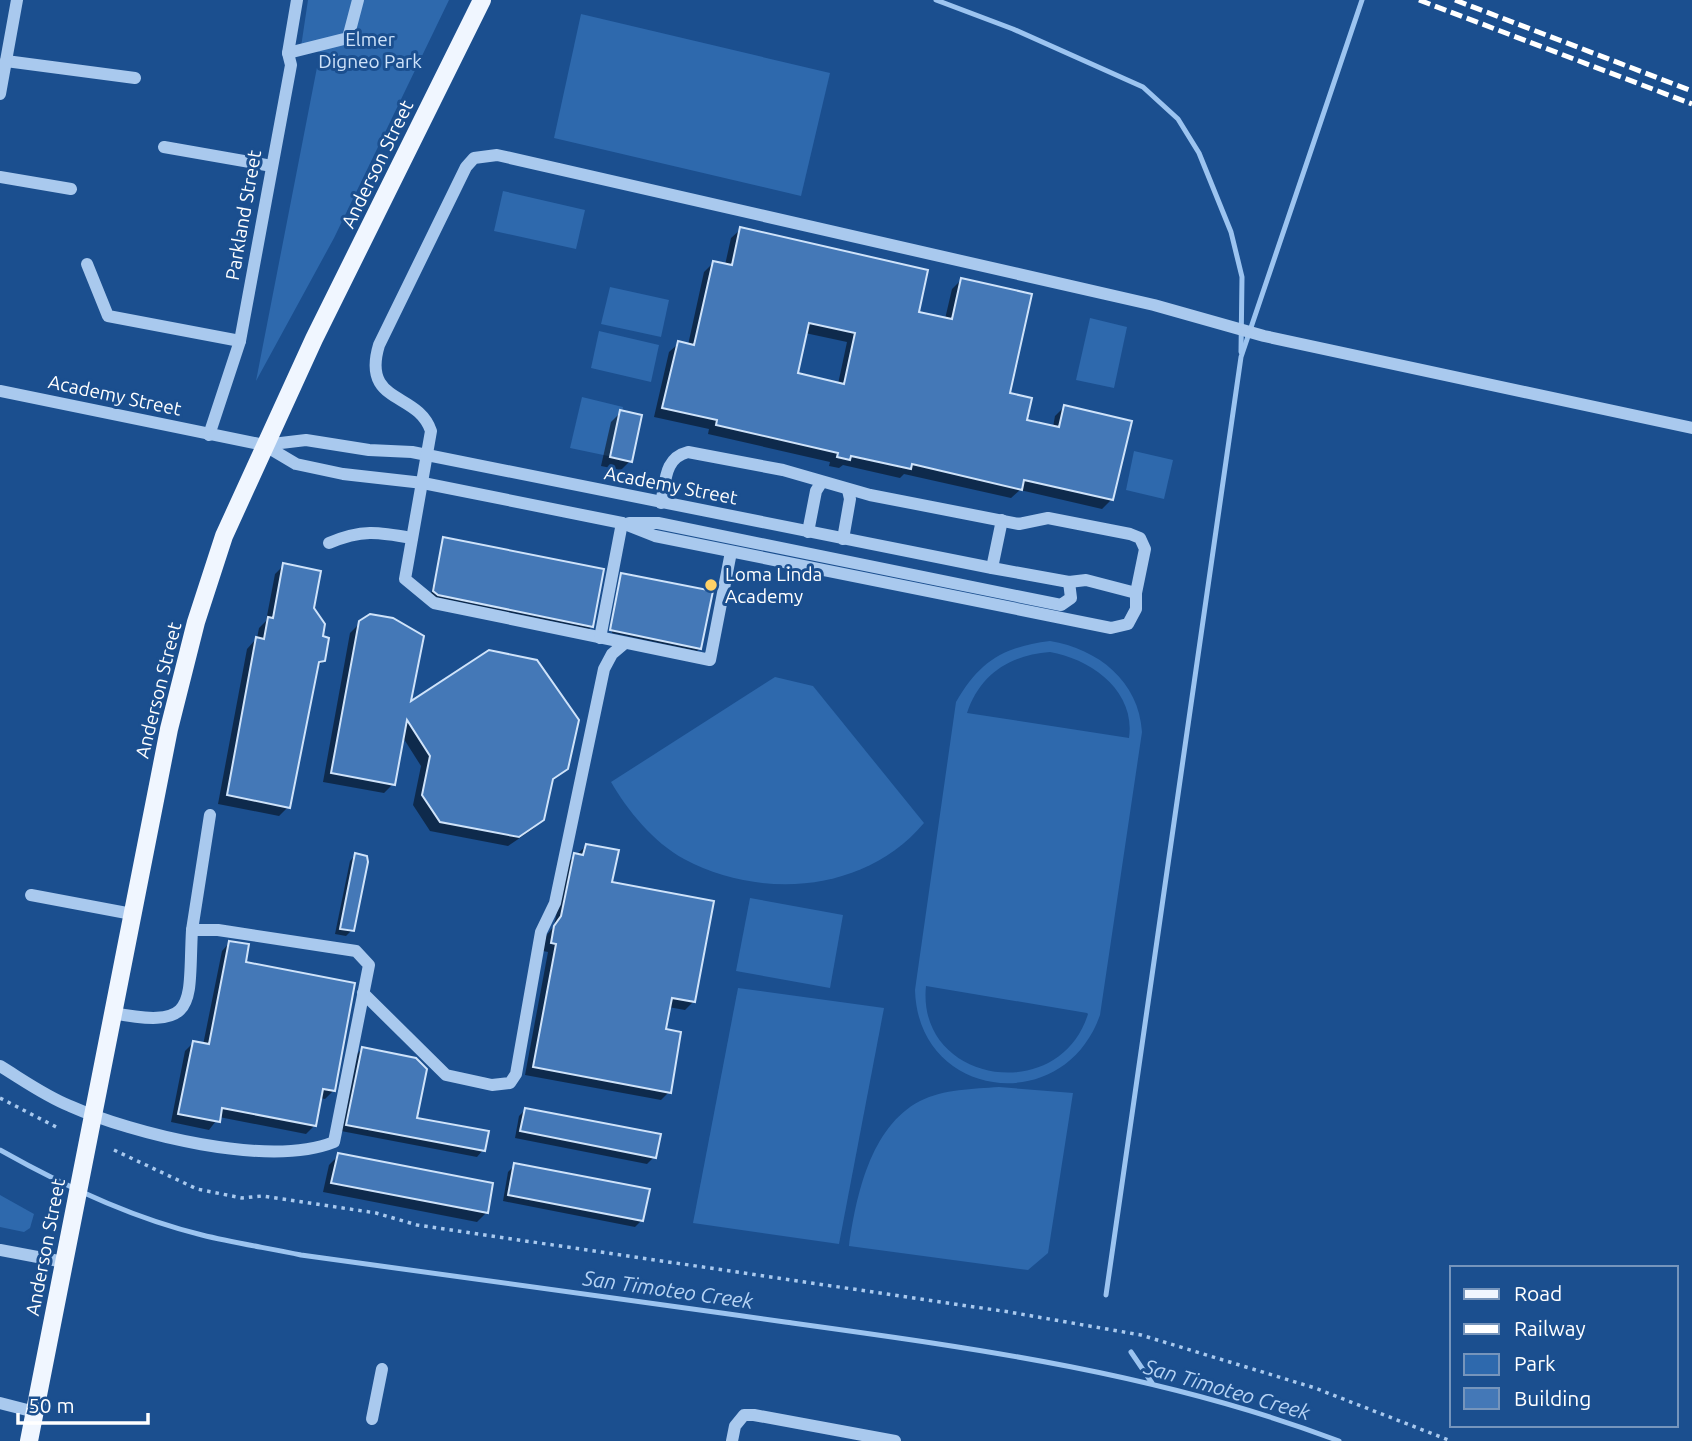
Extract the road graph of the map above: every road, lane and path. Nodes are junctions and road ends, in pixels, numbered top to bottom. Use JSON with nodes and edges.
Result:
{"nodes":[{"id":1,"x":17,"y":0,"type":"edge"},
{"id":2,"x":297,"y":0,"type":"edge"},
{"id":3,"x":358,"y":0,"type":"edge"},
{"id":4,"x":482,"y":0,"type":"edge"},
{"id":5,"x":288,"y":53,"type":"junction"},
{"id":6,"x":6,"y":61,"type":"junction"},
{"id":7,"x":135,"y":78,"type":"dead end"},
{"id":8,"x":0,"y":94,"type":"edge"},
{"id":9,"x":164,"y":147,"type":"dead end"},
{"id":10,"x":272,"y":166,"type":"junction"},
{"id":11,"x":0,"y":177,"type":"edge"},
{"id":12,"x":71,"y":189,"type":"dead end"},
{"id":13,"x":87,"y":264,"type":"dead end"},
{"id":14,"x":240,"y":341,"type":"junction"},
{"id":15,"x":0,"y":391,"type":"edge"},
{"id":16,"x":1692,"y":428,"type":"edge"},
{"id":17,"x":209,"y":435,"type":"junction"},
{"id":18,"x":264,"y":445,"type":"junction"},
{"id":19,"x":428,"y":457,"type":"junction"},
{"id":20,"x":423,"y":483,"type":"junction"},
{"id":21,"x":821,"y":483,"type":"junction"},
{"id":22,"x":848,"y":489,"type":"junction"},
{"id":23,"x":661,"y":503,"type":"junction"},
{"id":24,"x":1002,"y":520,"type":"junction"},
{"id":25,"x":622,"y":523,"type":"junction"},
{"id":26,"x":808,"y":532,"type":"junction"},
{"id":27,"x":412,"y":538,"type":"junction"},
{"id":28,"x":843,"y":539,"type":"junction"},
{"id":29,"x":329,"y":543,"type":"dead end"},
{"id":30,"x":731,"y":551,"type":"junction"},
{"id":31,"x":992,"y":568,"type":"junction"},
{"id":32,"x":1069,"y":582,"type":"junction"},
{"id":33,"x":1136,"y":593,"type":"junction"},
{"id":34,"x":600,"y":638,"type":"junction"},
{"id":35,"x":625,"y":643,"type":"junction"},
{"id":36,"x":210,"y":815,"type":"dead end"},
{"id":37,"x":31,"y":895,"type":"dead end"},
{"id":38,"x":132,"y":914,"type":"junction"},
{"id":39,"x":192,"y":930,"type":"junction"},
{"id":40,"x":363,"y":993,"type":"junction"},
{"id":41,"x":113,"y":1013,"type":"junction"},
{"id":42,"x":0,"y":1066,"type":"edge"},
{"id":43,"x":0,"y":1098,"type":"edge"},
{"id":44,"x":93,"y":1116,"type":"junction"},
{"id":45,"x":60,"y":1129,"type":"dead end"},
{"id":46,"x":114,"y":1150,"type":"dead end"},
{"id":47,"x":0,"y":1250,"type":"edge"},
{"id":48,"x":64,"y":1262,"type":"junction"},
{"id":49,"x":382,"y":1369,"type":"dead end"},
{"id":50,"x":0,"y":1403,"type":"edge"},
{"id":51,"x":35,"y":1412,"type":"junction"},
{"id":52,"x":372,"y":1419,"type":"dead end"},
{"id":53,"x":825,"y":1435,"type":"edge"},
{"id":54,"x":29,"y":1441,"type":"edge"},
{"id":55,"x":732,"y":1441,"type":"edge"},
{"id":56,"x":895,"y":1441,"type":"edge"},
{"id":57,"x":1451,"y":1441,"type":"edge"}],
"edges":[{"from":1,"to":6,"type":"street"},
{"from":2,"to":5,"type":"street","name":"Parkland Street"},
{"from":3,"to":5,"type":"street"},
{"from":4,"to":18,"type":"main road","name":"Anderson Street"},
{"from":5,"to":10,"type":"street","name":"Parkland Street"},
{"from":6,"to":7,"type":"street"},
{"from":6,"to":8,"type":"street"},
{"from":9,"to":10,"type":"street"},
{"from":10,"to":14,"type":"street","name":"Parkland Street"},
{"from":11,"to":12,"type":"street"},
{"from":13,"to":14,"type":"street"},
{"from":14,"to":17,"type":"street","name":"Parkland Street"},
{"from":15,"to":17,"type":"street","name":"Academy Street"},
{"from":16,"to":19,"type":"street"},
{"from":17,"to":18,"type":"street","name":"Academy Street"},
{"from":18,"to":19,"type":"street","name":"Academy Street"},
{"from":18,"to":20,"type":"street","name":"Academy Street"},
{"from":18,"to":38,"type":"main road","name":"Anderson Street"},
{"from":19,"to":20,"type":"street"},
{"from":19,"to":23,"type":"street","name":"Academy Street"},
{"from":20,"to":25,"type":"street","name":"Academy Street"},
{"from":20,"to":27,"type":"street"},
{"from":21,"to":22,"type":"street"},
{"from":21,"to":23,"type":"street"},
{"from":21,"to":26,"type":"street"},
{"from":22,"to":24,"type":"street"},
{"from":22,"to":28,"type":"street"},
{"from":23,"to":26,"type":"street","name":"Academy Street"},
{"from":24,"to":31,"type":"street"},
{"from":24,"to":33,"type":"street"},
{"from":25,"to":30,"type":"street","name":"Academy Street"},
{"from":25,"to":32,"type":"street","name":"Academy Street"},
{"from":25,"to":34,"type":"street"},
{"from":26,"to":28,"type":"street","name":"Academy Street"},
{"from":27,"to":29,"type":"street"},
{"from":27,"to":34,"type":"street"},
{"from":28,"to":31,"type":"street","name":"Academy Street"},
{"from":30,"to":33,"type":"street","name":"Academy Street"},
{"from":30,"to":35,"type":"street"},
{"from":31,"to":32,"type":"street","name":"Academy Street"},
{"from":32,"to":33,"type":"street","name":"Academy Street"},
{"from":34,"to":35,"type":"street"},
{"from":35,"to":40,"type":"street"},
{"from":36,"to":39,"type":"street"},
{"from":37,"to":38,"type":"street"},
{"from":38,"to":41,"type":"main road","name":"Anderson Street"},
{"from":39,"to":40,"type":"street"},
{"from":39,"to":41,"type":"street"},
{"from":40,"to":44,"type":"street"},
{"from":41,"to":44,"type":"main road","name":"Anderson Street"},
{"from":42,"to":44,"type":"street"},
{"from":43,"to":45,"type":"path"},
{"from":44,"to":48,"type":"main road","name":"Anderson Street"},
{"from":46,"to":57,"type":"path"},
{"from":47,"to":48,"type":"street"},
{"from":48,"to":51,"type":"main road","name":"Anderson Street"},
{"from":49,"to":52,"type":"street"},
{"from":50,"to":51,"type":"street"},
{"from":51,"to":54,"type":"main road","name":"Anderson Street"},
{"from":53,"to":55,"type":"street"},
{"from":53,"to":56,"type":"street"}]}
